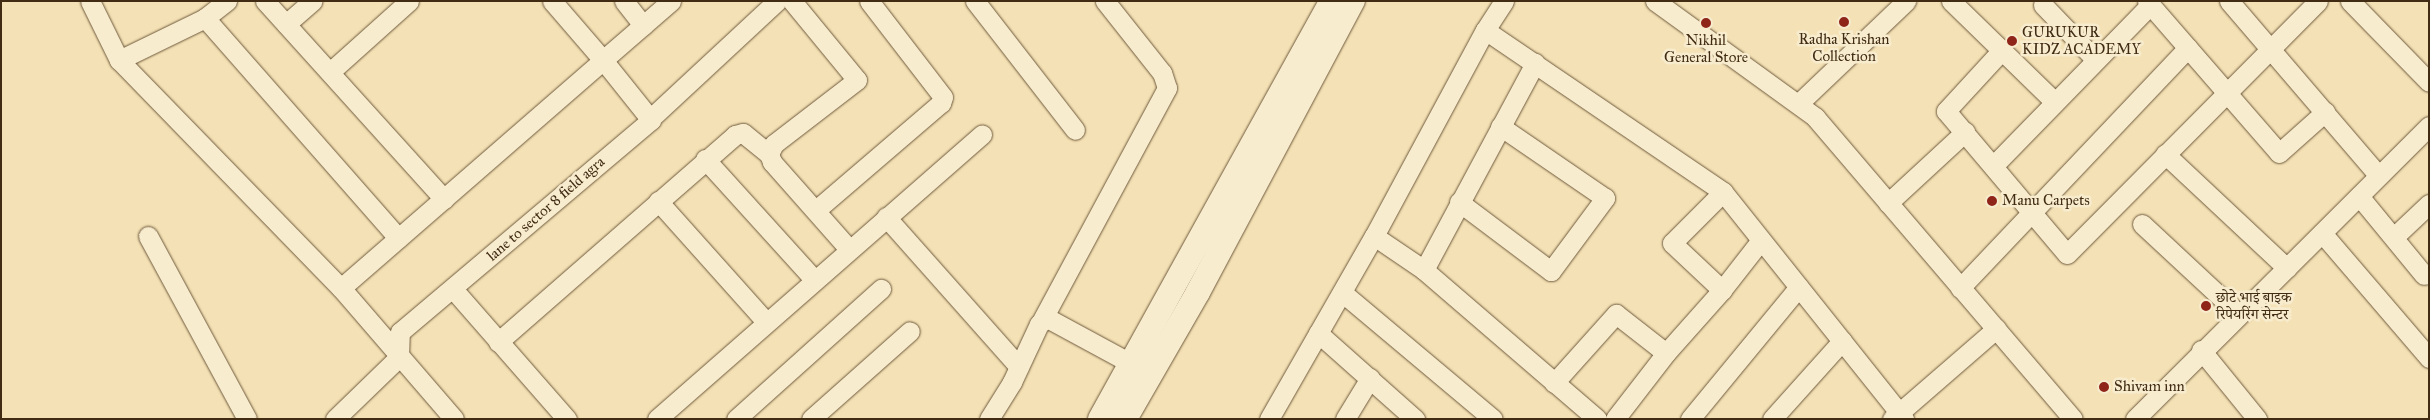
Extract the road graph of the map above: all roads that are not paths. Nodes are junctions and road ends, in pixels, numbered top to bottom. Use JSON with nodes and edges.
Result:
{"nodes":[{"id":1,"x":90,"y":1,"type":"edge"},
{"id":2,"x":227,"y":1,"type":"edge"},
{"id":3,"x":265,"y":1,"type":"edge"},
{"id":4,"x":312,"y":1,"type":"edge"},
{"id":5,"x":409,"y":1,"type":"edge"},
{"id":6,"x":552,"y":1,"type":"edge"},
{"id":7,"x":624,"y":1,"type":"edge"},
{"id":8,"x":671,"y":1,"type":"edge"},
{"id":9,"x":777,"y":1,"type":"edge"},
{"id":10,"x":792,"y":1,"type":"edge"},
{"id":11,"x":869,"y":1,"type":"edge"},
{"id":12,"x":976,"y":1,"type":"edge"},
{"id":13,"x":1106,"y":1,"type":"edge"},
{"id":14,"x":1332,"y":1,"type":"edge"},
{"id":15,"x":1353,"y":1,"type":"edge"},
{"id":16,"x":1504,"y":1,"type":"edge"},
{"id":17,"x":1655,"y":1,"type":"edge"},
{"id":18,"x":1951,"y":1,"type":"edge"},
{"id":19,"x":2230,"y":1,"type":"edge"},
{"id":20,"x":2318,"y":1,"type":"edge"},
{"id":21,"x":2350,"y":1,"type":"edge"},
{"id":22,"x":1901,"y":3,"type":"edge"},
{"id":23,"x":2043,"y":3,"type":"edge"},
{"id":24,"x":2148,"y":3,"type":"edge"},
{"id":25,"x":205,"y":18,"type":"junction"},
{"id":26,"x":286,"y":24,"type":"junction"},
{"id":27,"x":643,"y":25,"type":"junction"},
{"id":28,"x":1485,"y":30,"type":"junction"},
{"id":29,"x":2188,"y":48,"type":"junction"},
{"id":30,"x":2270,"y":48,"type":"junction"},
{"id":31,"x":2002,"y":50,"type":"junction"},
{"id":32,"x":119,"y":60,"type":"junction"},
{"id":33,"x":603,"y":60,"type":"junction"},
{"id":34,"x":2096,"y":60,"type":"junction"},
{"id":35,"x":1535,"y":63,"type":"junction"},
{"id":36,"x":330,"y":72,"type":"junction"},
{"id":37,"x":2429,"y":82,"type":"edge"},
{"id":38,"x":2226,"y":92,"type":"junction"},
{"id":39,"x":2055,"y":102,"type":"junction"},
{"id":40,"x":1799,"y":103,"type":"junction"},
{"id":41,"x":2325,"y":112,"type":"junction"},
{"id":42,"x":651,"y":118,"type":"junction"},
{"id":43,"x":1500,"y":126,"type":"junction"},
{"id":44,"x":2429,"y":126,"type":"edge"},
{"id":45,"x":1075,"y":130,"type":"dead end"},
{"id":46,"x":1965,"y":132,"type":"junction"},
{"id":47,"x":982,"y":134,"type":"dead end"},
{"id":48,"x":769,"y":154,"type":"junction"},
{"id":49,"x":2165,"y":154,"type":"junction"},
{"id":50,"x":705,"y":159,"type":"junction"},
{"id":51,"x":1994,"y":165,"type":"junction"},
{"id":52,"x":2379,"y":176,"type":"junction"},
{"id":53,"x":1723,"y":192,"type":"junction"},
{"id":54,"x":2359,"y":196,"type":"junction"},
{"id":55,"x":444,"y":198,"type":"junction"},
{"id":56,"x":658,"y":201,"type":"junction"},
{"id":57,"x":1459,"y":202,"type":"junction"},
{"id":58,"x":1888,"y":203,"type":"junction"},
{"id":59,"x":2429,"y":204,"type":"edge"},
{"id":60,"x":816,"y":210,"type":"junction"},
{"id":61,"x":2032,"y":211,"type":"junction"},
{"id":62,"x":886,"y":217,"type":"junction"},
{"id":63,"x":2142,"y":224,"type":"dead end"},
{"id":64,"x":2322,"y":233,"type":"junction"},
{"id":65,"x":148,"y":236,"type":"dead end"},
{"id":66,"x":1374,"y":236,"type":"junction"},
{"id":67,"x":2395,"y":236,"type":"junction"},
{"id":68,"x":398,"y":238,"type":"junction"},
{"id":69,"x":1761,"y":240,"type":"junction"},
{"id":70,"x":849,"y":249,"type":"junction"},
{"id":71,"x":2287,"y":268,"type":"junction"},
{"id":72,"x":1424,"y":270,"type":"junction"},
{"id":73,"x":2427,"y":275,"type":"edge"},
{"id":74,"x":814,"y":279,"type":"junction"},
{"id":75,"x":341,"y":288,"type":"junction"},
{"id":76,"x":1799,"y":288,"type":"junction"},
{"id":77,"x":1960,"y":288,"type":"junction"},
{"id":78,"x":454,"y":289,"type":"junction"},
{"id":79,"x":881,"y":289,"type":"dead end"},
{"id":80,"x":1722,"y":290,"type":"junction"},
{"id":81,"x":1344,"y":294,"type":"junction"},
{"id":82,"x":2239,"y":314,"type":"junction"},
{"id":83,"x":766,"y":322,"type":"junction"},
{"id":84,"x":1041,"y":322,"type":"junction"},
{"id":85,"x":1996,"y":329,"type":"junction"},
{"id":86,"x":910,"y":331,"type":"dead end"},
{"id":87,"x":1318,"y":333,"type":"junction"},
{"id":88,"x":1842,"y":341,"type":"junction"},
{"id":89,"x":498,"y":342,"type":"junction"},
{"id":90,"x":2201,"y":350,"type":"junction"},
{"id":91,"x":1666,"y":353,"type":"junction"},
{"id":92,"x":399,"y":357,"type":"junction"},
{"id":93,"x":2429,"y":358,"type":"edge"},
{"id":94,"x":1019,"y":367,"type":"junction"},
{"id":95,"x":1140,"y":369,"type":"junction"},
{"id":96,"x":1370,"y":378,"type":"junction"},
{"id":97,"x":1554,"y":383,"type":"junction"},
{"id":98,"x":1898,"y":416,"type":"edge"},
{"id":99,"x":247,"y":419,"type":"edge"},
{"id":100,"x":335,"y":419,"type":"edge"},
{"id":101,"x":454,"y":419,"type":"edge"},
{"id":102,"x":567,"y":419,"type":"edge"},
{"id":103,"x":657,"y":419,"type":"edge"},
{"id":104,"x":736,"y":419,"type":"edge"},
{"id":105,"x":811,"y":419,"type":"edge"},
{"id":106,"x":989,"y":419,"type":"edge"},
{"id":107,"x":1100,"y":419,"type":"edge"},
{"id":108,"x":1125,"y":419,"type":"edge"},
{"id":109,"x":1269,"y":419,"type":"edge"},
{"id":110,"x":1345,"y":419,"type":"edge"},
{"id":111,"x":1415,"y":419,"type":"edge"},
{"id":112,"x":1493,"y":419,"type":"edge"},
{"id":113,"x":1597,"y":419,"type":"edge"},
{"id":114,"x":1615,"y":419,"type":"edge"},
{"id":115,"x":1690,"y":419,"type":"edge"},
{"id":116,"x":1772,"y":419,"type":"edge"},
{"id":117,"x":2073,"y":419,"type":"edge"},
{"id":118,"x":2135,"y":419,"type":"edge"},
{"id":119,"x":2257,"y":419,"type":"edge"}],
"edges":[{"from":1,"to":32,"type":"street"},
{"from":2,"to":25,"type":"street"},
{"from":3,"to":26,"type":"street"},
{"from":4,"to":26,"type":"street"},
{"from":5,"to":36,"type":"street"},
{"from":6,"to":33,"type":"street"},
{"from":7,"to":27,"type":"street"},
{"from":8,"to":27,"type":"street"},
{"from":9,"to":42,"type":"street","name":"lane to sector 8 field agra"},
{"from":10,"to":48,"type":"street"},
{"from":11,"to":60,"type":"street"},
{"from":12,"to":45,"type":"street"},
{"from":13,"to":84,"type":"street"},
{"from":14,"to":95,"type":"street"},
{"from":15,"to":95,"type":"street"},
{"from":16,"to":28,"type":"street"},
{"from":17,"to":40,"type":"street"},
{"from":18,"to":31,"type":"street"},
{"from":19,"to":30,"type":"street"},
{"from":20,"to":30,"type":"street"},
{"from":21,"to":37,"type":"street"},
{"from":22,"to":40,"type":"street"},
{"from":23,"to":34,"type":"street"},
{"from":24,"to":29,"type":"street"},
{"from":24,"to":34,"type":"street"},
{"from":25,"to":32,"type":"street"},
{"from":25,"to":68,"type":"street"},
{"from":26,"to":36,"type":"street"},
{"from":27,"to":33,"type":"street"},
{"from":28,"to":35,"type":"street"},
{"from":28,"to":66,"type":"street"},
{"from":29,"to":38,"type":"street"},
{"from":29,"to":61,"type":"street"},
{"from":30,"to":38,"type":"street"},
{"from":30,"to":41,"type":"street"},
{"from":31,"to":39,"type":"street"},
{"from":31,"to":46,"type":"street"},
{"from":32,"to":75,"type":"street"},
{"from":33,"to":42,"type":"street"},
{"from":33,"to":55,"type":"street"},
{"from":34,"to":39,"type":"street"},
{"from":35,"to":43,"type":"street"},
{"from":35,"to":53,"type":"street"},
{"from":36,"to":55,"type":"street"},
{"from":38,"to":41,"type":"street"},
{"from":38,"to":49,"type":"street"},
{"from":39,"to":51,"type":"street"},
{"from":40,"to":58,"type":"street"},
{"from":41,"to":52,"type":"street"},
{"from":42,"to":78,"type":"street","name":"lane to sector 8 field agra"},
{"from":43,"to":57,"type":"street"},
{"from":43,"to":57,"type":"street"},
{"from":44,"to":52,"type":"street"},
{"from":46,"to":51,"type":"street"},
{"from":46,"to":58,"type":"street"},
{"from":47,"to":62,"type":"street"},
{"from":48,"to":50,"type":"street"},
{"from":48,"to":60,"type":"street"},
{"from":49,"to":61,"type":"street"},
{"from":49,"to":71,"type":"street"},
{"from":50,"to":56,"type":"street"},
{"from":50,"to":74,"type":"street"},
{"from":51,"to":61,"type":"street"},
{"from":52,"to":54,"type":"street"},
{"from":53,"to":69,"type":"street"},
{"from":53,"to":80,"type":"street"},
{"from":54,"to":64,"type":"street"},
{"from":54,"to":67,"type":"street"},
{"from":55,"to":68,"type":"street"},
{"from":56,"to":83,"type":"street"},
{"from":56,"to":89,"type":"street"},
{"from":57,"to":72,"type":"street"},
{"from":58,"to":77,"type":"street"},
{"from":59,"to":67,"type":"street"},
{"from":60,"to":70,"type":"street"},
{"from":61,"to":77,"type":"street"},
{"from":62,"to":70,"type":"street"},
{"from":62,"to":94,"type":"street"},
{"from":63,"to":82,"type":"street"},
{"from":64,"to":71,"type":"street"},
{"from":64,"to":93,"type":"street"},
{"from":65,"to":99,"type":"street"},
{"from":66,"to":72,"type":"street"},
{"from":66,"to":81,"type":"street"},
{"from":67,"to":73,"type":"street"},
{"from":68,"to":75,"type":"street"},
{"from":69,"to":76,"type":"street"},
{"from":69,"to":80,"type":"street"},
{"from":70,"to":74,"type":"street"},
{"from":71,"to":82,"type":"street"},
{"from":72,"to":97,"type":"street"},
{"from":74,"to":83,"type":"street"},
{"from":75,"to":92,"type":"street"},
{"from":76,"to":88,"type":"street"},
{"from":76,"to":115,"type":"street"},
{"from":77,"to":85,"type":"street"},
{"from":78,"to":89,"type":"street"},
{"from":78,"to":92,"type":"street","name":"lane to sector 8 field agra"},
{"from":79,"to":104,"type":"street"},
{"from":80,"to":91,"type":"street"},
{"from":81,"to":87,"type":"street"},
{"from":81,"to":112,"type":"street"},
{"from":82,"to":90,"type":"street"},
{"from":83,"to":103,"type":"street"},
{"from":84,"to":94,"type":"street"},
{"from":84,"to":95,"type":"street"},
{"from":85,"to":98,"type":"street"},
{"from":85,"to":117,"type":"street"},
{"from":86,"to":105,"type":"street"},
{"from":87,"to":96,"type":"street"},
{"from":87,"to":109,"type":"street"},
{"from":88,"to":98,"type":"street"},
{"from":88,"to":116,"type":"street"},
{"from":89,"to":102,"type":"street"},
{"from":90,"to":118,"type":"street"},
{"from":90,"to":119,"type":"street"},
{"from":91,"to":97,"type":"street"},
{"from":91,"to":114,"type":"street"},
{"from":92,"to":100,"type":"street"},
{"from":92,"to":101,"type":"street"},
{"from":94,"to":106,"type":"street"},
{"from":95,"to":107,"type":"street"},
{"from":95,"to":108,"type":"street"},
{"from":96,"to":110,"type":"street"},
{"from":96,"to":111,"type":"street"},
{"from":97,"to":113,"type":"street"}]}
